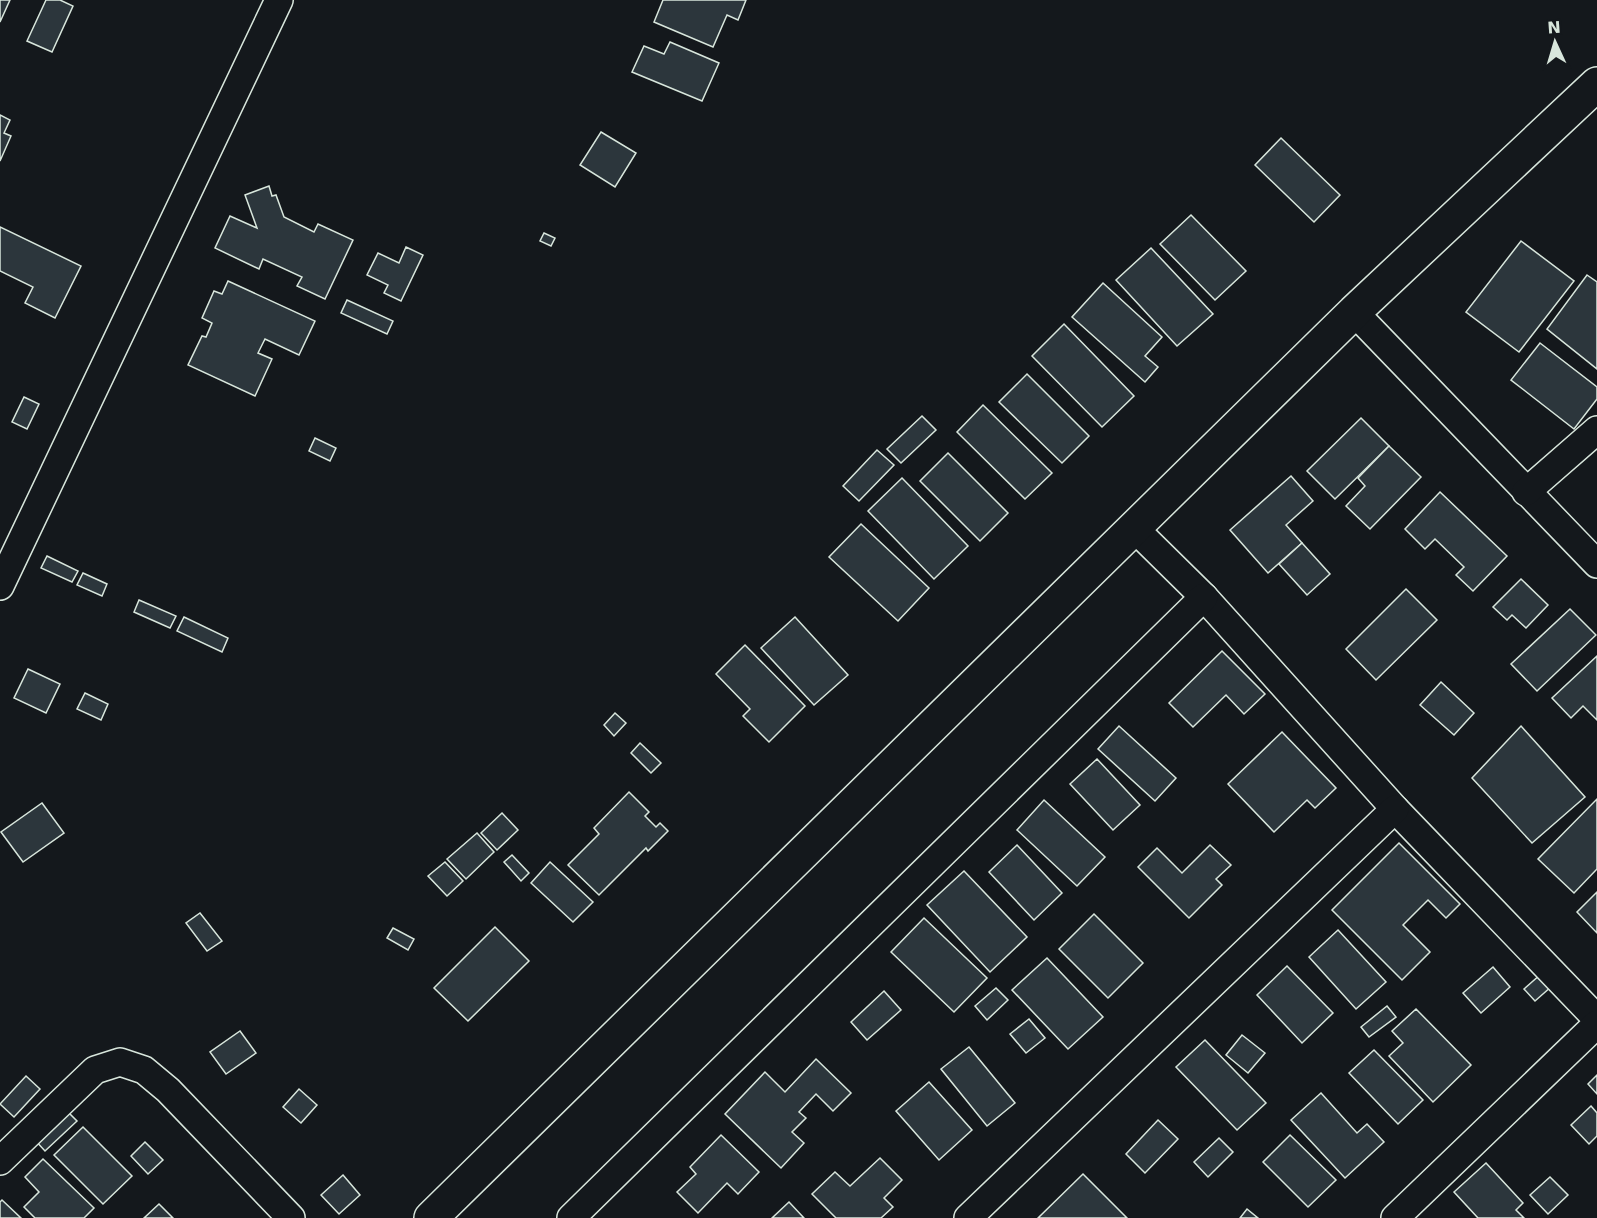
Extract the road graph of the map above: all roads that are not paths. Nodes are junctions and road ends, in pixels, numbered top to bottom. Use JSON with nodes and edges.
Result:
{"nodes":[{"id":1,"x":279,"y":0,"type":"edge"},
{"id":2,"x":1597,"y":84,"type":"edge"},
{"id":3,"x":1354,"y":312,"type":"junction"},
{"id":4,"x":1597,"y":430,"type":"edge"},
{"id":5,"x":1526,"y":492,"type":"junction"},
{"id":6,"x":1134,"y":528,"type":"junction"},
{"id":7,"x":1597,"y":564,"type":"edge"},
{"id":8,"x":0,"y":586,"type":"edge"},
{"id":9,"x":1204,"y":597,"type":"junction"},
{"id":10,"x":1395,"y":809,"type":"junction"},
{"id":11,"x":1597,"y":1019,"type":"edge"},
{"id":12,"x":1597,"y":1024,"type":"edge"},
{"id":13,"x":0,"y":1161,"type":"edge"},
{"id":14,"x":291,"y":1218,"type":"edge"},
{"id":15,"x":431,"y":1218,"type":"edge"},
{"id":16,"x":571,"y":1218,"type":"edge"},
{"id":17,"x":969,"y":1218,"type":"edge"},
{"id":18,"x":1395,"y":1218,"type":"edge"}],
"edges":[{"from":1,"to":8,"type":"street"},
{"from":2,"to":3,"type":"street"},
{"from":3,"to":5,"type":"street"},
{"from":3,"to":6,"type":"street"},
{"from":4,"to":5,"type":"street"},
{"from":5,"to":7,"type":"street"},
{"from":6,"to":9,"type":"street"},
{"from":6,"to":15,"type":"street"},
{"from":9,"to":10,"type":"street"},
{"from":9,"to":16,"type":"street"},
{"from":10,"to":11,"type":"street"},
{"from":10,"to":17,"type":"street"},
{"from":12,"to":18,"type":"street"},
{"from":13,"to":14,"type":"street"}]}
